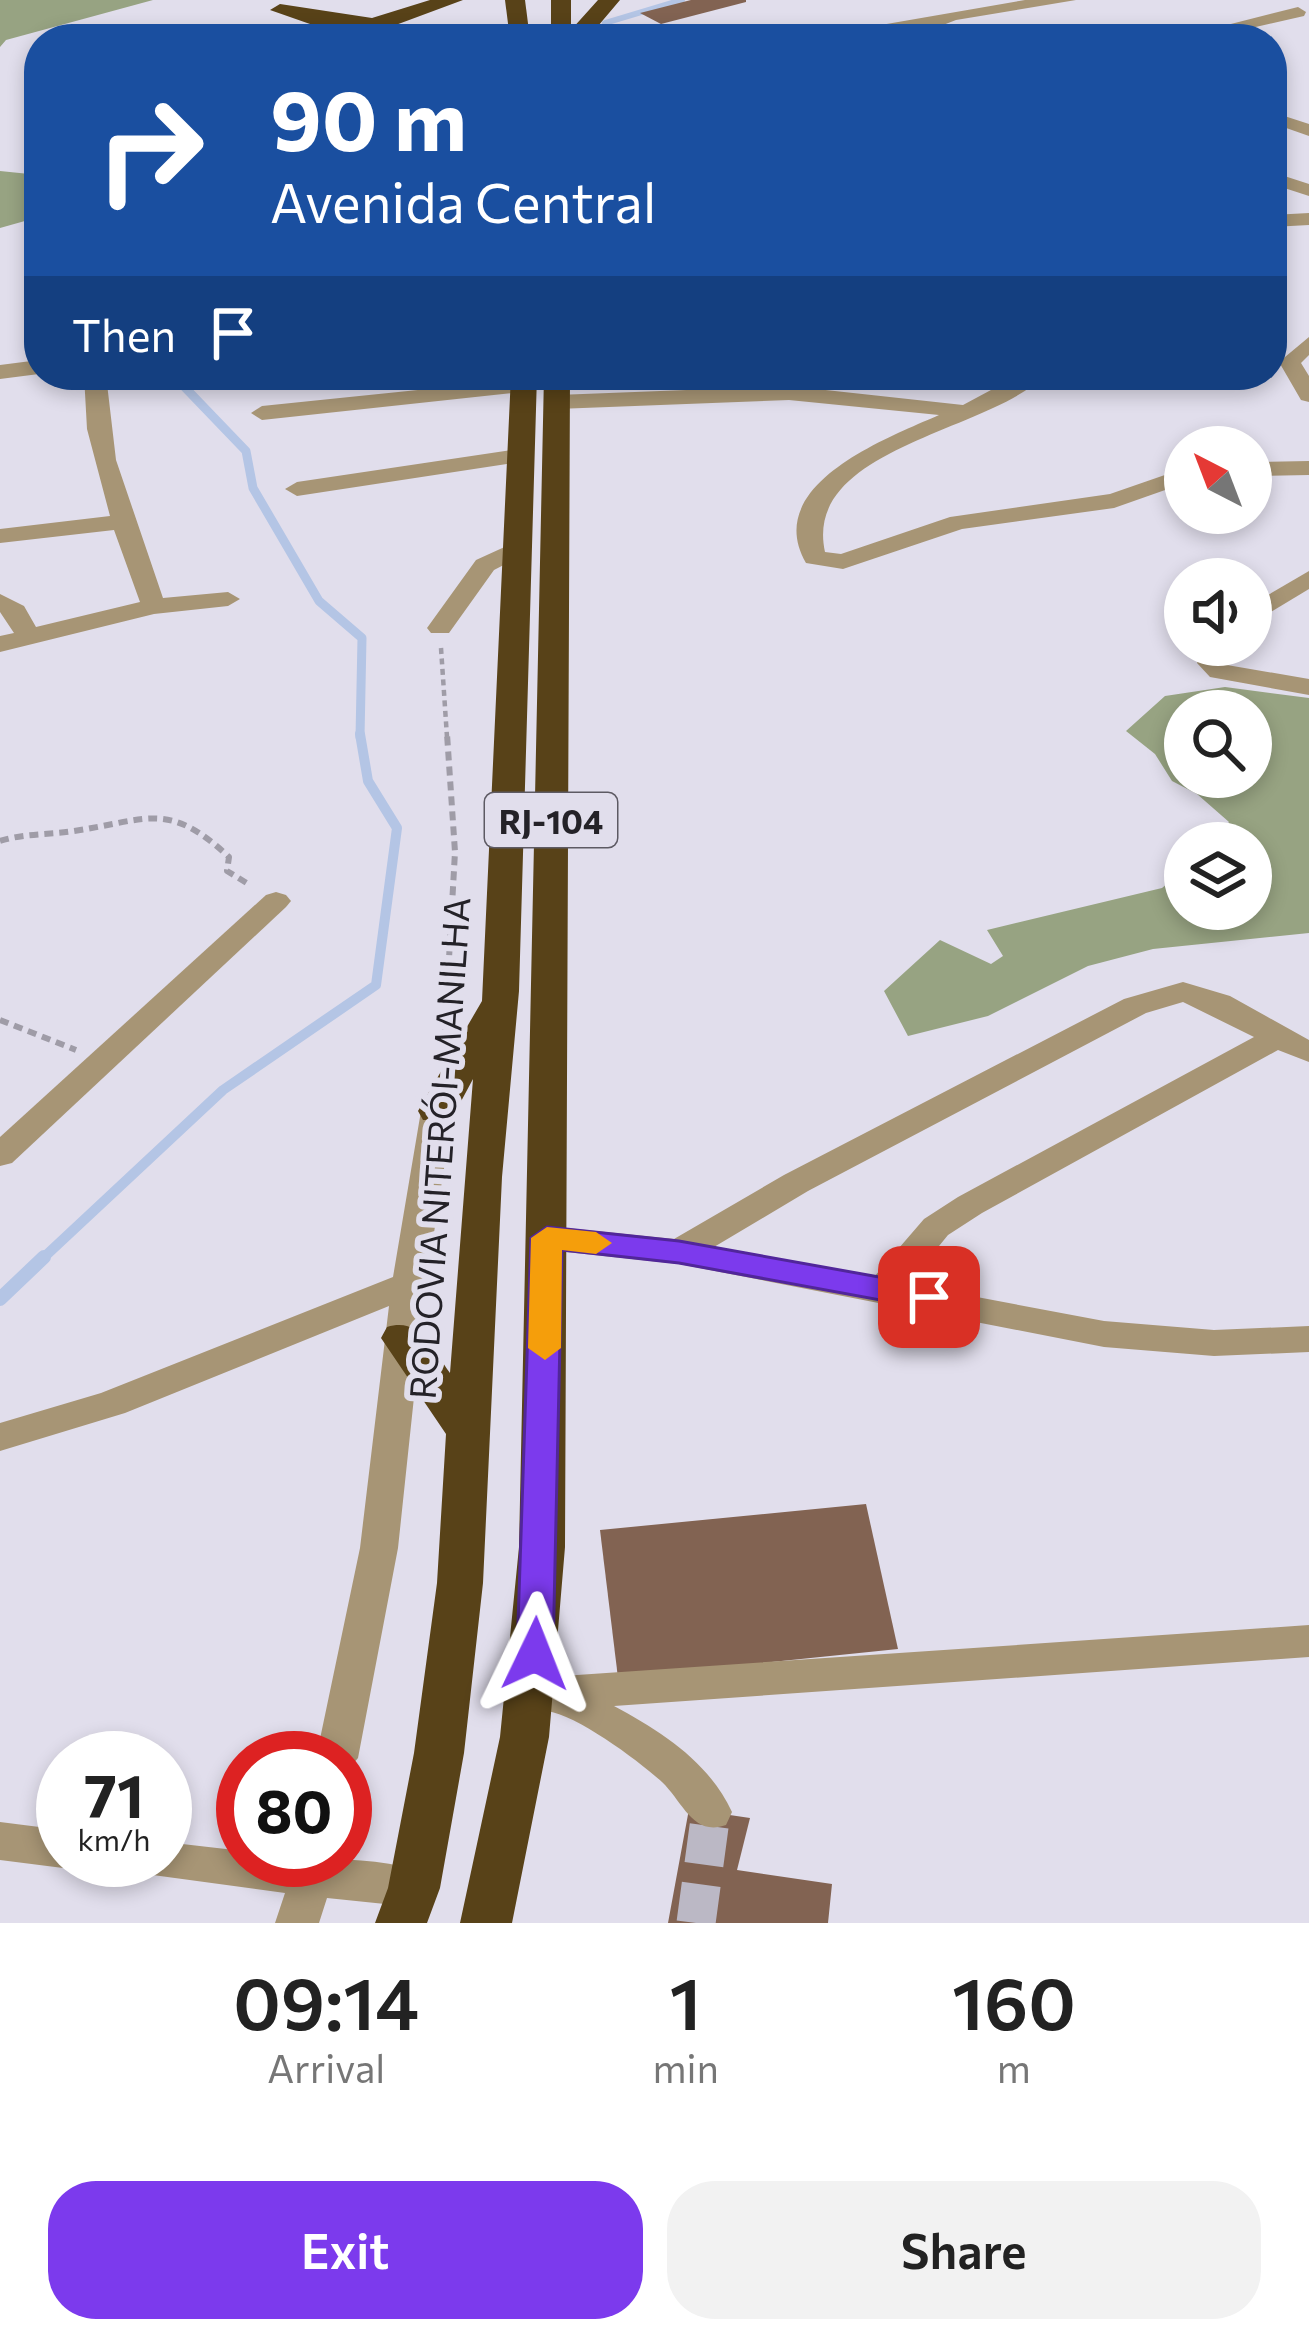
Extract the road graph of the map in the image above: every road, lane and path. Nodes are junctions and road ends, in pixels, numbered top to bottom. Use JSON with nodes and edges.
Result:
{"nodes":[{"id":1,"x":452,"y":0,"type":"edge"},
{"id":2,"x":610,"y":0,"type":"edge"},
{"id":3,"x":1068,"y":0,"type":"edge"},
{"id":4,"x":1279,"y":0,"type":"edge"},
{"id":5,"x":419,"y":3,"type":"edge"},
{"id":6,"x":279,"y":12,"type":"edge"},
{"id":7,"x":989,"y":13,"type":"edge"},
{"id":8,"x":1304,"y":15,"type":"edge"},
{"id":9,"x":362,"y":18,"type":"junction"},
{"id":10,"x":351,"y":24,"type":"edge"},
{"id":11,"x":374,"y":24,"type":"edge"},
{"id":12,"x":584,"y":24,"type":"edge"},
{"id":13,"x":943,"y":24,"type":"edge"},
{"id":14,"x":1258,"y":24,"type":"edge"},
{"id":15,"x":1309,"y":343,"type":"edge"},
{"id":16,"x":1301,"y":376,"type":"edge"},
{"id":17,"x":94,"y":390,"type":"edge"},
{"id":18,"x":450,"y":390,"type":"edge"},
{"id":19,"x":523,"y":390,"type":"edge"},
{"id":20,"x":557,"y":390,"type":"edge"},
{"id":21,"x":650,"y":390,"type":"edge"},
{"id":22,"x":1008,"y":390,"type":"edge"},
{"id":23,"x":1309,"y":395,"type":"edge"},
{"id":24,"x":970,"y":412,"type":"junction"},
{"id":25,"x":262,"y":413,"type":"dead end"},
{"id":26,"x":519,"y":456,"type":"junction"},
{"id":27,"x":1309,"y":468,"type":"edge"},
{"id":28,"x":1272,"y":469,"type":"edge"},
{"id":29,"x":1164,"y":483,"type":"edge"},
{"id":30,"x":296,"y":489,"type":"dead end"},
{"id":31,"x":124,"y":522,"type":"junction"},
{"id":32,"x":0,"y":536,"type":"edge"},
{"id":33,"x":520,"y":547,"type":"junction"},
{"id":34,"x":1309,"y":578,"type":"edge"},
{"id":35,"x":228,"y":599,"type":"dead end"},
{"id":36,"x":0,"y":601,"type":"edge"},
{"id":37,"x":1272,"y":602,"type":"edge"},
{"id":38,"x":154,"y":606,"type":"junction"},
{"id":39,"x":440,"y":628,"type":"joint"},
{"id":40,"x":29,"y":637,"type":"junction"},
{"id":41,"x":0,"y":644,"type":"edge"},
{"id":42,"x":1213,"y":666,"type":"edge"},
{"id":43,"x":1309,"y":687,"type":"edge"},
{"id":44,"x":0,"y":841,"type":"edge"},
{"id":45,"x":276,"y":901,"type":"joint"},
{"id":46,"x":501,"y":991,"type":"junction"},
{"id":47,"x":0,"y":1020,"type":"edge"},
{"id":48,"x":1274,"y":1039,"type":"junction"},
{"id":49,"x":443,"y":1045,"type":"dead end"},
{"id":50,"x":1309,"y":1052,"type":"edge"},
{"id":51,"x":102,"y":1060,"type":"junction"},
{"id":52,"x":437,"y":1111,"type":"joint"},
{"id":53,"x":0,"y":1155,"type":"edge"},
{"id":54,"x":547,"y":1238,"type":"junction"},
{"id":55,"x":679,"y":1252,"type":"junction"},
{"id":56,"x":409,"y":1283,"type":"junction"},
{"id":57,"x":885,"y":1288,"type":"junction"},
{"id":58,"x":402,"y":1338,"type":"junction"},
{"id":59,"x":1309,"y":1340,"type":"edge"},
{"id":60,"x":466,"y":1430,"type":"junction"},
{"id":61,"x":0,"y":1437,"type":"edge"},
{"id":62,"x":1309,"y":1641,"type":"edge"},
{"id":63,"x":545,"y":1696,"type":"junction"},
{"id":64,"x":342,"y":1731,"type":"edge"},
{"id":65,"x":711,"y":1812,"type":"dead end"},
{"id":66,"x":0,"y":1841,"type":"edge"},
{"id":67,"x":36,"y":1846,"type":"edge"},
{"id":68,"x":309,"y":1887,"type":"edge"},
{"id":69,"x":360,"y":1887,"type":"edge"},
{"id":70,"x":408,"y":1905,"type":"edge"},
{"id":71,"x":297,"y":1923,"type":"edge"},
{"id":72,"x":486,"y":1923,"type":"edge"}],
"edges":[{"from":1,"to":5,"type":"highway"},
{"from":2,"to":12,"type":"highway"},
{"from":3,"to":7,"type":"street"},
{"from":4,"to":8,"type":"street"},
{"from":5,"to":9,"type":"highway"},
{"from":5,"to":11,"type":"highway"},
{"from":6,"to":9,"type":"highway"},
{"from":7,"to":13,"type":"street"},
{"from":8,"to":14,"type":"street"},
{"from":9,"to":10,"type":"highway"},
{"from":15,"to":16,"type":"street"},
{"from":16,"to":23,"type":"street"},
{"from":17,"to":31,"type":"street"},
{"from":18,"to":25,"type":"street"},
{"from":19,"to":26,"type":"highway","name":"RODOVIA NITERÓI-MANILHA","number":"RJ-104"},
{"from":20,"to":54,"type":"highway","number":"RJ-104"},
{"from":21,"to":24,"type":"street"},
{"from":22,"to":24,"type":"street"},
{"from":24,"to":29,"type":"street"},
{"from":26,"to":30,"type":"street"},
{"from":26,"to":33,"type":"highway","name":"RODOVIA NITERÓI-MANILHA","number":"RJ-104"},
{"from":27,"to":28,"type":"street"},
{"from":31,"to":32,"type":"street"},
{"from":31,"to":38,"type":"street"},
{"from":33,"to":39,"type":"street"},
{"from":33,"to":46,"type":"highway","name":"RODOVIA NITERÓI-MANILHA","number":"RJ-104"},
{"from":34,"to":37,"type":"street"},
{"from":35,"to":38,"type":"street"},
{"from":36,"to":40,"type":"street"},
{"from":38,"to":40,"type":"street"},
{"from":39,"to":49,"type":"path"},
{"from":40,"to":41,"type":"street"},
{"from":42,"to":43,"type":"street"},
{"from":44,"to":45,"type":"path"},
{"from":45,"to":51,"type":"street"},
{"from":46,"to":52,"type":"highway"},
{"from":46,"to":60,"type":"highway","name":"RODOVIA NITERÓI-MANILHA","number":"RJ-104"},
{"from":47,"to":51,"type":"path"},
{"from":48,"to":50,"type":"street"},
{"from":48,"to":55,"type":"street"},
{"from":48,"to":57,"type":"street"},
{"from":51,"to":53,"type":"street"},
{"from":52,"to":56,"type":"street"},
{"from":54,"to":55,"type":"street"},
{"from":54,"to":63,"type":"highway","number":"RJ-104"},
{"from":55,"to":57,"type":"street"},
{"from":56,"to":58,"type":"street"},
{"from":56,"to":61,"type":"street"},
{"from":57,"to":59,"type":"street"},
{"from":58,"to":60,"type":"highway"},
{"from":58,"to":64,"type":"street"},
{"from":60,"to":70,"type":"highway","name":"RODOVIA NITERÓI-MANILHA","number":"RJ-104"},
{"from":62,"to":63,"type":"street"},
{"from":63,"to":65,"type":"street"},
{"from":63,"to":72,"type":"highway","number":"RJ-104"},
{"from":66,"to":67,"type":"street"},
{"from":68,"to":71,"type":"street"},
{"from":69,"to":70,"type":"street"}]}
